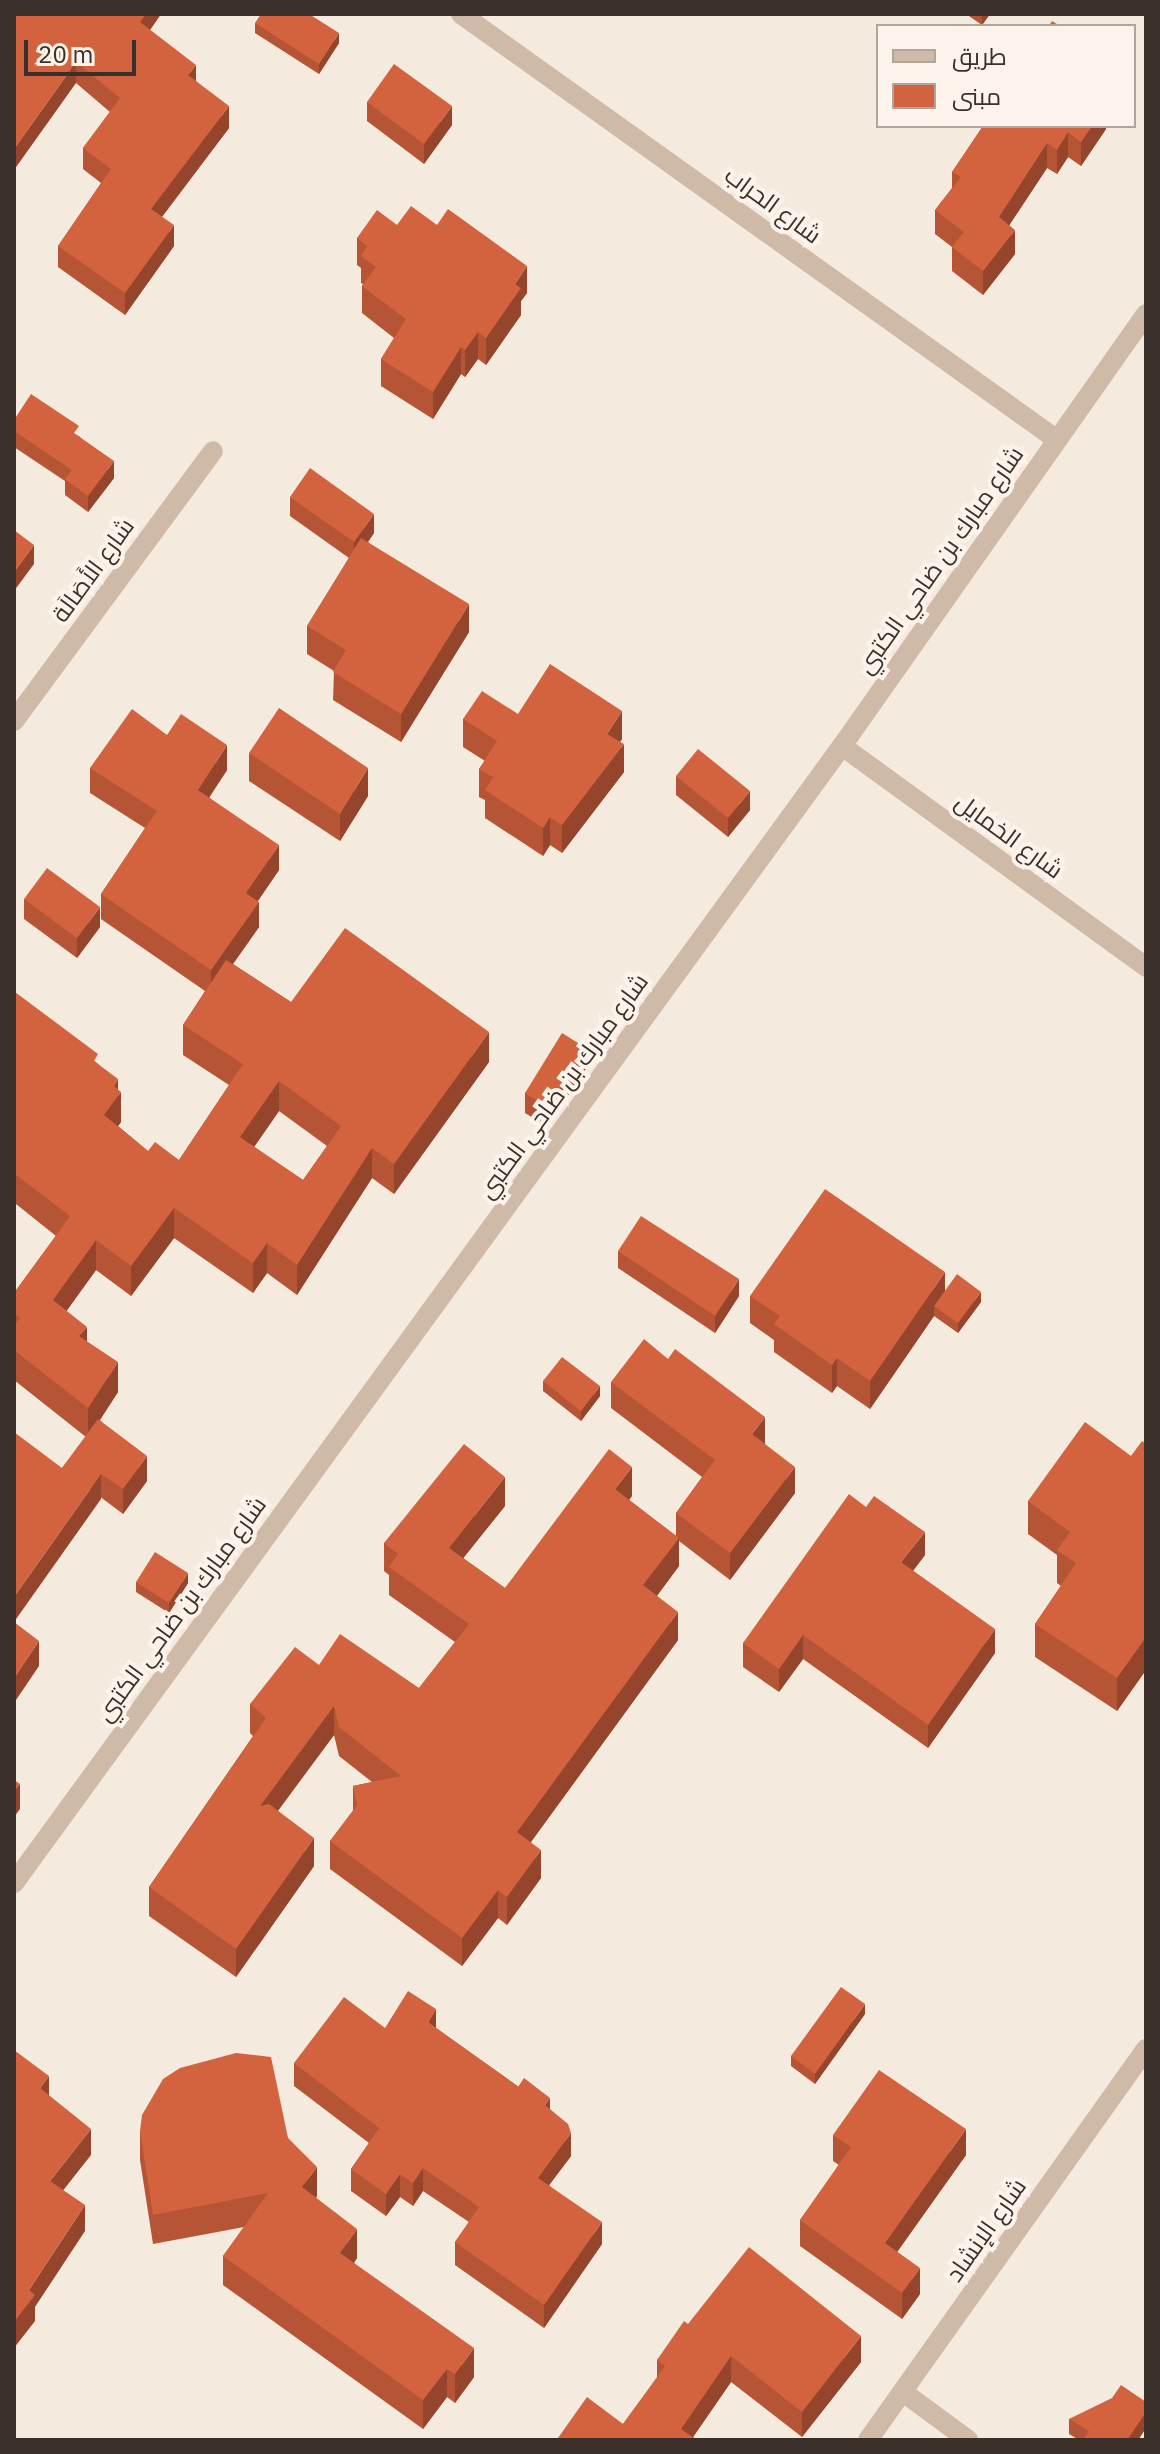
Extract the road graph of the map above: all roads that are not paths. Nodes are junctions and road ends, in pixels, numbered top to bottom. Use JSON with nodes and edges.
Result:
{"nodes":[{"id":1,"x":461,"y":14,"type":"edge"},
{"id":2,"x":1146,"y":314,"type":"edge"},
{"id":3,"x":1056,"y":439,"type":"junction"},
{"id":4,"x":213,"y":451,"type":"dead end"},
{"id":5,"x":14,"y":721,"type":"edge"},
{"id":6,"x":842,"y":746,"type":"junction"},
{"id":7,"x":1146,"y":967,"type":"edge"},
{"id":8,"x":14,"y":1883,"type":"edge"},
{"id":9,"x":1146,"y":2049,"type":"edge"},
{"id":10,"x":903,"y":2392,"type":"junction"},
{"id":11,"x":868,"y":2440,"type":"edge"},
{"id":12,"x":968,"y":2440,"type":"edge"}],
"edges":[{"from":1,"to":3,"type":"street","name":"شارع الحراب"},
{"from":2,"to":3,"type":"street","name":"شارع مبارك بن ضاحي الكتبي"},
{"from":3,"to":6,"type":"street","name":"شارع مبارك بن ضاحي الكتبي"},
{"from":4,"to":5,"type":"street","name":"شارع الأَصَالَة"},
{"from":6,"to":7,"type":"street","name":"شارع الخمايل"},
{"from":6,"to":8,"type":"street","name":"شارع مبارك بن ضاحي الكتبي"},
{"from":9,"to":10,"type":"street","name":"شارع الإنشاد"},
{"from":10,"to":11,"type":"street","name":"شارع الإنشاد"},
{"from":10,"to":12,"type":"street"}]}
